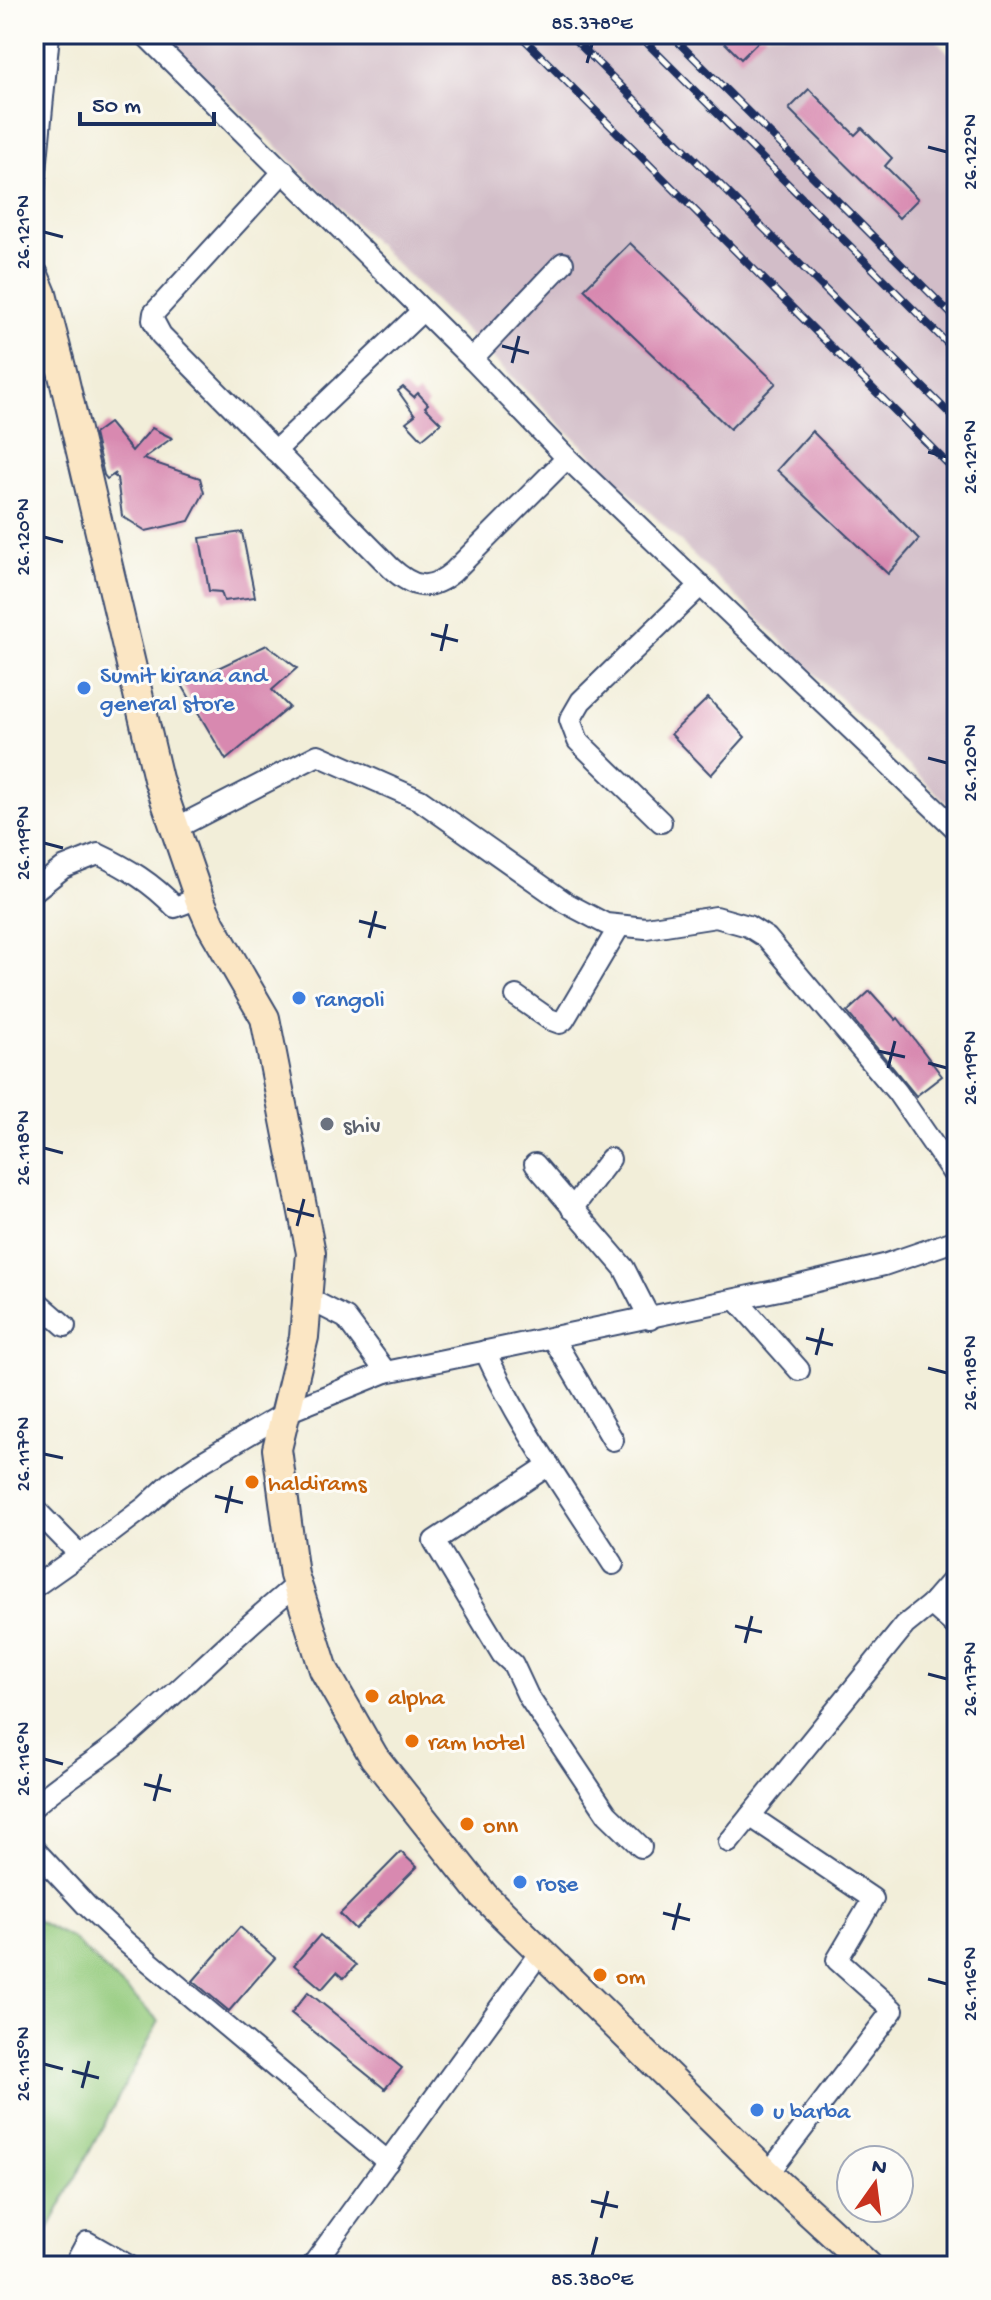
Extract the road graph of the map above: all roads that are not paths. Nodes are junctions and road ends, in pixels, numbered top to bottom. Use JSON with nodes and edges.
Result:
{"nodes":[{"id":1,"x":49,"y":34,"type":"edge"},
{"id":2,"x":144,"y":34,"type":"edge"},
{"id":3,"x":284,"y":171,"type":"junction"},
{"id":4,"x":34,"y":192,"type":"edge"},
{"id":5,"x":563,"y":263,"type":"dead end"},
{"id":6,"x":34,"y":275,"type":"edge"},
{"id":7,"x":421,"y":312,"type":"junction"},
{"id":8,"x":472,"y":359,"type":"junction"},
{"id":9,"x":275,"y":451,"type":"junction"},
{"id":10,"x":567,"y":458,"type":"junction"},
{"id":11,"x":701,"y":585,"type":"junction"},
{"id":12,"x":661,"y":822,"type":"dead end"},
{"id":13,"x":176,"y":828,"type":"junction"},
{"id":14,"x":957,"y":830,"type":"edge"},
{"id":15,"x":34,"y":891,"type":"edge"},
{"id":16,"x":199,"y":898,"type":"junction"},
{"id":17,"x":619,"y":927,"type":"junction"},
{"id":18,"x":516,"y":996,"type":"dead end"},
{"id":19,"x":610,"y":1159,"type":"dead end"},
{"id":20,"x":535,"y":1164,"type":"dead end"},
{"id":21,"x":957,"y":1179,"type":"edge"},
{"id":22,"x":572,"y":1209,"type":"junction"},
{"id":23,"x":957,"y":1241,"type":"edge"},
{"id":24,"x":307,"y":1298,"type":"junction"},
{"id":25,"x":34,"y":1299,"type":"edge"},
{"id":26,"x":737,"y":1300,"type":"junction"},
{"id":27,"x":650,"y":1319,"type":"junction"},
{"id":28,"x":65,"y":1326,"type":"dead end"},
{"id":29,"x":553,"y":1338,"type":"junction"},
{"id":30,"x":485,"y":1351,"type":"junction"},
{"id":31,"x":799,"y":1370,"type":"dead end"},
{"id":32,"x":386,"y":1372,"type":"junction"},
{"id":33,"x":287,"y":1412,"type":"junction"},
{"id":34,"x":613,"y":1440,"type":"dead end"},
{"id":35,"x":549,"y":1465,"type":"junction"},
{"id":36,"x":34,"y":1508,"type":"edge"},
{"id":37,"x":79,"y":1554,"type":"junction"},
{"id":38,"x":613,"y":1564,"type":"dead end"},
{"id":39,"x":957,"y":1574,"type":"edge"},
{"id":40,"x":297,"y":1584,"type":"junction"},
{"id":41,"x":34,"y":1587,"type":"edge"},
{"id":42,"x":931,"y":1604,"type":"junction"},
{"id":43,"x":957,"y":1627,"type":"edge"},
{"id":44,"x":34,"y":1806,"type":"edge"},
{"id":45,"x":750,"y":1816,"type":"junction"},
{"id":46,"x":729,"y":1842,"type":"dead end"},
{"id":47,"x":641,"y":1847,"type":"dead end"},
{"id":48,"x":34,"y":1849,"type":"edge"},
{"id":49,"x":541,"y":1951,"type":"junction"},
{"id":50,"x":388,"y":2162,"type":"junction"},
{"id":51,"x":768,"y":2174,"type":"junction"},
{"id":52,"x":74,"y":2266,"type":"edge"},
{"id":53,"x":129,"y":2266,"type":"edge"},
{"id":54,"x":312,"y":2266,"type":"edge"},
{"id":55,"x":868,"y":2266,"type":"edge"}],
"edges":[{"from":1,"to":4,"type":"street"},
{"from":2,"to":3,"type":"street"},
{"from":3,"to":7,"type":"street"},
{"from":3,"to":9,"type":"street"},
{"from":5,"to":8,"type":"street"},
{"from":6,"to":13,"type":"main road"},
{"from":7,"to":8,"type":"street"},
{"from":7,"to":9,"type":"street"},
{"from":8,"to":10,"type":"street"},
{"from":9,"to":10,"type":"street"},
{"from":10,"to":11,"type":"street"},
{"from":11,"to":12,"type":"street"},
{"from":11,"to":14,"type":"street"},
{"from":13,"to":16,"type":"main road"},
{"from":13,"to":17,"type":"street"},
{"from":15,"to":16,"type":"street"},
{"from":16,"to":24,"type":"main road"},
{"from":17,"to":18,"type":"street"},
{"from":17,"to":21,"type":"street"},
{"from":19,"to":22,"type":"street"},
{"from":20,"to":22,"type":"street"},
{"from":22,"to":27,"type":"street"},
{"from":23,"to":26,"type":"street"},
{"from":24,"to":32,"type":"street"},
{"from":24,"to":33,"type":"main road"},
{"from":25,"to":28,"type":"street"},
{"from":26,"to":27,"type":"street"},
{"from":26,"to":31,"type":"street"},
{"from":27,"to":29,"type":"street"},
{"from":29,"to":30,"type":"street"},
{"from":29,"to":34,"type":"street"},
{"from":30,"to":32,"type":"street"},
{"from":30,"to":35,"type":"street"},
{"from":32,"to":33,"type":"street"},
{"from":33,"to":37,"type":"street"},
{"from":33,"to":40,"type":"main road"},
{"from":35,"to":38,"type":"street"},
{"from":35,"to":47,"type":"street"},
{"from":36,"to":37,"type":"street"},
{"from":37,"to":41,"type":"street"},
{"from":39,"to":42,"type":"street"},
{"from":40,"to":44,"type":"street"},
{"from":40,"to":49,"type":"main road"},
{"from":42,"to":43,"type":"street"},
{"from":42,"to":45,"type":"street"},
{"from":45,"to":46,"type":"street"},
{"from":45,"to":51,"type":"street"},
{"from":48,"to":50,"type":"street"},
{"from":49,"to":50,"type":"street"},
{"from":49,"to":51,"type":"main road"},
{"from":50,"to":54,"type":"street"},
{"from":51,"to":55,"type":"main road"},
{"from":52,"to":53,"type":"street"}]}
